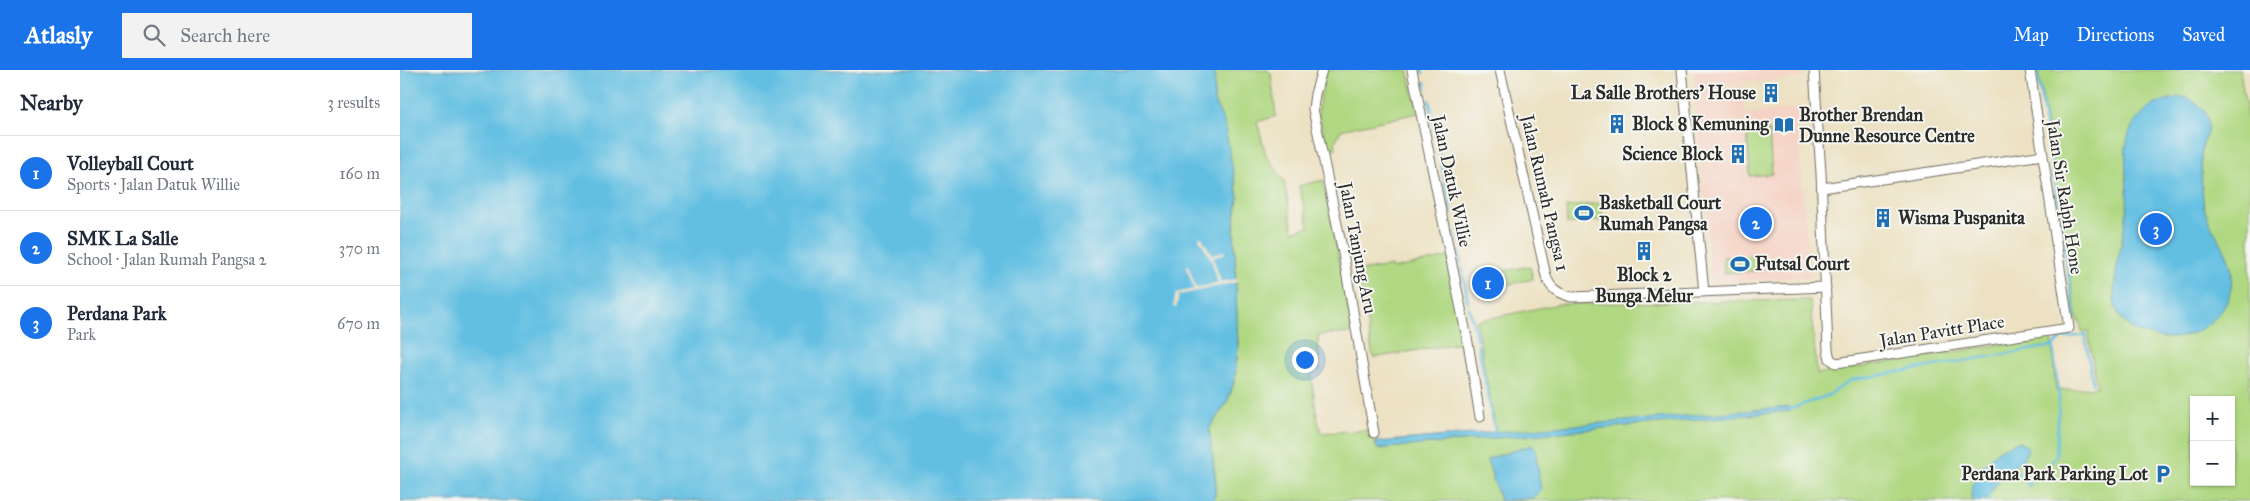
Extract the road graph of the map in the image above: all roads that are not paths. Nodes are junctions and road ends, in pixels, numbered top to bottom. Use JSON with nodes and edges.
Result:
{"nodes":[{"id":1,"x":1322,"y":70,"type":"edge"},
{"id":2,"x":1412,"y":70,"type":"edge"},
{"id":3,"x":1500,"y":70,"type":"edge"},
{"id":4,"x":1682,"y":70,"type":"edge"},
{"id":5,"x":1814,"y":70,"type":"edge"},
{"id":6,"x":2030,"y":70,"type":"edge"},
{"id":7,"x":2043,"y":155,"type":"junction"},
{"id":8,"x":1822,"y":188,"type":"junction"},
{"id":9,"x":1826,"y":287,"type":"junction"},
{"id":10,"x":1704,"y":292,"type":"junction"},
{"id":11,"x":2069,"y":328,"type":"joint"},
{"id":12,"x":1480,"y":417,"type":"dead end"},
{"id":13,"x":1374,"y":433,"type":"dead end"}],
"edges":[{"from":1,"to":13,"type":"street","name":"Jalan Tanjung Aru"},
{"from":2,"to":12,"type":"street","name":"Jalan Datuk Willie"},
{"from":3,"to":10,"type":"street","name":"Jalan Rumah Pangsa 1"},
{"from":4,"to":10,"type":"street"},
{"from":5,"to":8,"type":"street"},
{"from":6,"to":7,"type":"street","name":"Jalan Sir Ralph Hone"},
{"from":7,"to":8,"type":"street"},
{"from":7,"to":11,"type":"street","name":"Jalan Sir Ralph Hone"},
{"from":8,"to":9,"type":"street"},
{"from":9,"to":10,"type":"street","name":"Jalan Rumah Pangsa 1"},
{"from":9,"to":11,"type":"street","name":"Jalan Pavitt Place"}]}
